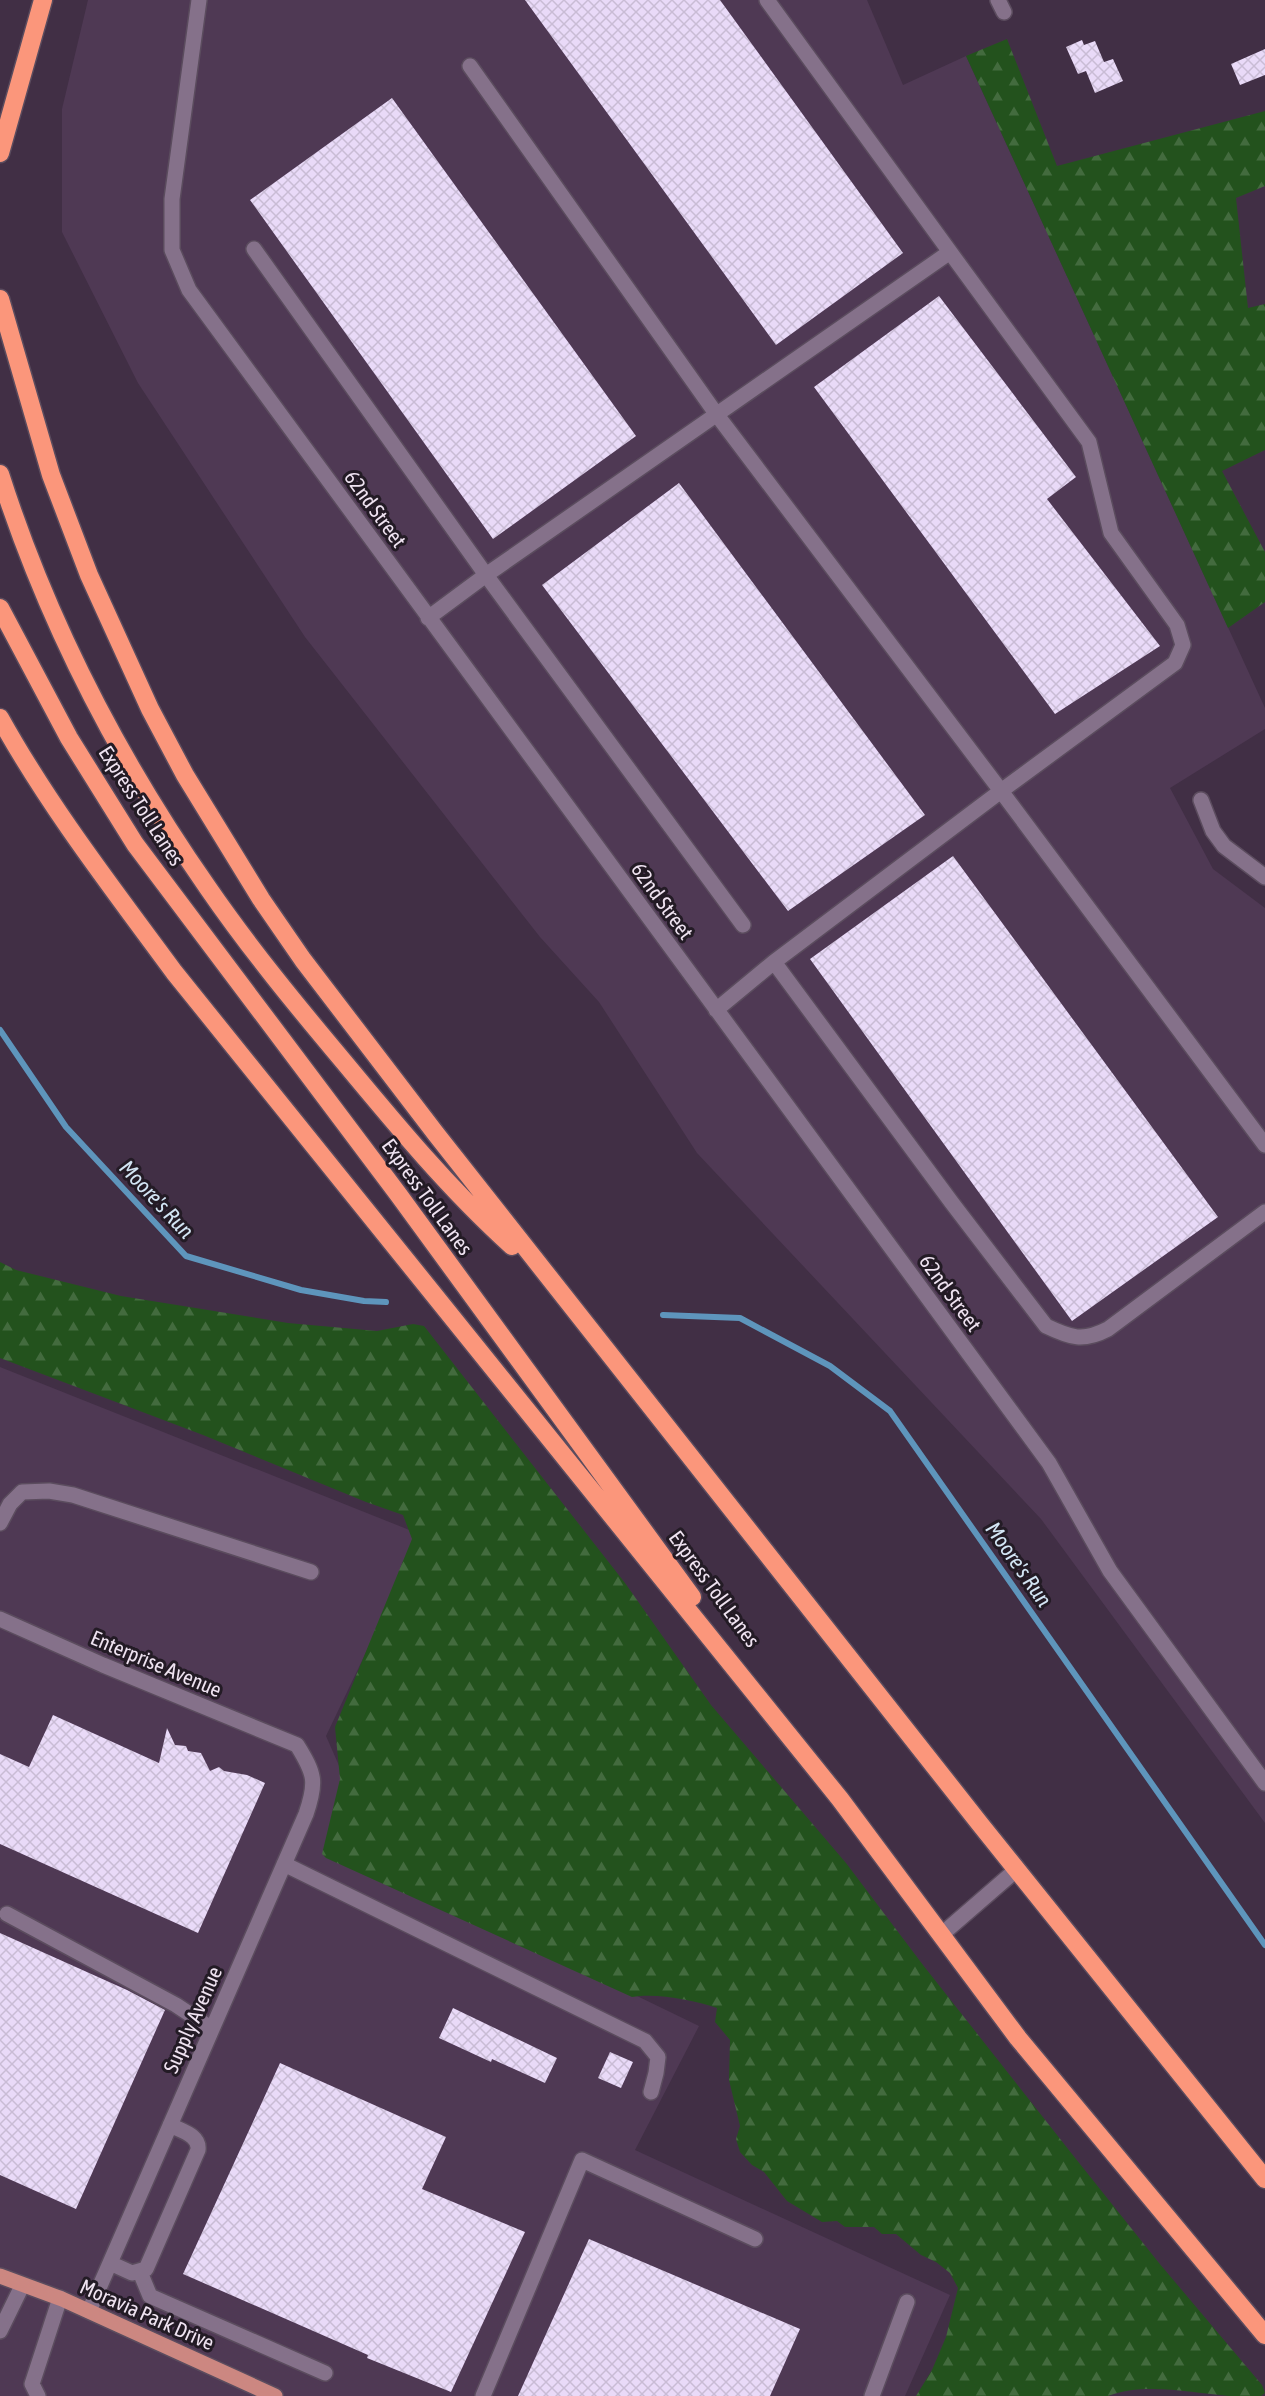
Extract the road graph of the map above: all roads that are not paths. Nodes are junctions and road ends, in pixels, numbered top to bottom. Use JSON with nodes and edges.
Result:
{"nodes":[{"id":1,"x":43,"y":0,"type":"edge"},
{"id":2,"x":199,"y":0,"type":"edge"},
{"id":3,"x":767,"y":0,"type":"edge"},
{"id":4,"x":470,"y":66,"type":"dead end"},
{"id":5,"x":0,"y":153,"type":"edge"},
{"id":6,"x":254,"y":249,"type":"dead end"},
{"id":7,"x":950,"y":252,"type":"junction"},
{"id":8,"x":0,"y":299,"type":"edge"},
{"id":9,"x":717,"y":416,"type":"junction"},
{"id":10,"x":0,"y":474,"type":"edge"},
{"id":11,"x":486,"y":575,"type":"junction"},
{"id":12,"x":0,"y":608,"type":"edge"},
{"id":13,"x":428,"y":618,"type":"junction"},
{"id":14,"x":0,"y":718,"type":"edge"},
{"id":15,"x":1001,"y":791,"type":"junction"},
{"id":16,"x":1201,"y":800,"type":"dead end"},
{"id":17,"x":1265,"y":877,"type":"edge"},
{"id":18,"x":743,"y":925,"type":"dead end"},
{"id":19,"x":774,"y":962,"type":"junction"},
{"id":20,"x":716,"y":1010,"type":"junction"},
{"id":21,"x":1265,"y":1145,"type":"edge"},
{"id":22,"x":1265,"y":1212,"type":"edge"},
{"id":23,"x":549,"y":1279,"type":"junction"},
{"id":24,"x":0,"y":1523,"type":"edge"},
{"id":25,"x":311,"y":1572,"type":"dead end"},
{"id":26,"x":0,"y":1619,"type":"edge"},
{"id":27,"x":297,"y":1745,"type":"joint"},
{"id":28,"x":1265,"y":1783,"type":"edge"},
{"id":29,"x":840,"y":1799,"type":"junction"},
{"id":30,"x":284,"y":1864,"type":"junction"},
{"id":31,"x":1016,"y":1870,"type":"junction"},
{"id":32,"x":7,"y":1914,"type":"dead end"},
{"id":33,"x":941,"y":1935,"type":"junction"},
{"id":34,"x":212,"y":2029,"type":"junction"},
{"id":35,"x":651,"y":2092,"type":"dead end"},
{"id":36,"x":170,"y":2125,"type":"junction"},
{"id":37,"x":1265,"y":2178,"type":"edge"},
{"id":38,"x":755,"y":2239,"type":"dead end"},
{"id":39,"x":110,"y":2263,"type":"junction"},
{"id":40,"x":140,"y":2272,"type":"junction"},
{"id":41,"x":0,"y":2276,"type":"edge"},
{"id":42,"x":22,"y":2286,"type":"junction"},
{"id":43,"x":60,"y":2298,"type":"junction"},
{"id":44,"x":907,"y":2302,"type":"dead end"},
{"id":45,"x":89,"y":2311,"type":"junction"},
{"id":46,"x":0,"y":2331,"type":"edge"},
{"id":47,"x":1265,"y":2335,"type":"edge"},
{"id":48,"x":325,"y":2373,"type":"dead end"},
{"id":49,"x":250,"y":2391,"type":"edge"},
{"id":50,"x":38,"y":2396,"type":"edge"},
{"id":51,"x":275,"y":2396,"type":"edge"},
{"id":52,"x":483,"y":2396,"type":"edge"},
{"id":53,"x":872,"y":2396,"type":"edge"}],
"edges":[{"from":1,"to":5,"type":"highway"},
{"from":2,"to":13,"type":"street","name":"62nd Street"},
{"from":3,"to":7,"type":"street"},
{"from":4,"to":9,"type":"street"},
{"from":6,"to":11,"type":"street"},
{"from":7,"to":9,"type":"street"},
{"from":7,"to":15,"type":"street"},
{"from":8,"to":23,"type":"highway"},
{"from":9,"to":11,"type":"street"},
{"from":9,"to":15,"type":"street"},
{"from":10,"to":23,"type":"highway","name":"Express Toll Lanes"},
{"from":11,"to":13,"type":"street"},
{"from":11,"to":18,"type":"street"},
{"from":12,"to":29,"type":"highway","name":"Express Toll Lanes"},
{"from":13,"to":20,"type":"street","name":"62nd Street"},
{"from":14,"to":29,"type":"highway"},
{"from":15,"to":19,"type":"street"},
{"from":15,"to":21,"type":"street"},
{"from":16,"to":17,"type":"street"},
{"from":19,"to":20,"type":"street"},
{"from":19,"to":22,"type":"street"},
{"from":20,"to":28,"type":"street","name":"62nd Street"},
{"from":23,"to":31,"type":"highway"},
{"from":24,"to":25,"type":"street"},
{"from":26,"to":27,"type":"street","name":"Enterprise Avenue"},
{"from":27,"to":30,"type":"street","name":"Supply Avenue"},
{"from":29,"to":33,"type":"highway"},
{"from":30,"to":34,"type":"street","name":"Supply Avenue"},
{"from":30,"to":35,"type":"street"},
{"from":31,"to":33,"type":"street"},
{"from":31,"to":37,"type":"highway"},
{"from":32,"to":34,"type":"street"},
{"from":33,"to":47,"type":"highway"},
{"from":34,"to":36,"type":"street","name":"Supply Avenue"},
{"from":36,"to":39,"type":"street","name":"Supply Avenue"},
{"from":36,"to":40,"type":"street"},
{"from":38,"to":52,"type":"street"},
{"from":39,"to":40,"type":"street"},
{"from":39,"to":45,"type":"street","name":"Supply Avenue"},
{"from":40,"to":48,"type":"street"},
{"from":41,"to":42,"type":"main road","name":"Moravia Park Drive"},
{"from":42,"to":43,"type":"main road","name":"Moravia Park Drive"},
{"from":42,"to":46,"type":"street"},
{"from":43,"to":45,"type":"main road","name":"Moravia Park Drive"},
{"from":43,"to":50,"type":"street"},
{"from":44,"to":53,"type":"street"},
{"from":45,"to":49,"type":"main road","name":"Moravia Park Drive"},
{"from":49,"to":51,"type":"main road","name":"Moravia Park Drive"}]}
